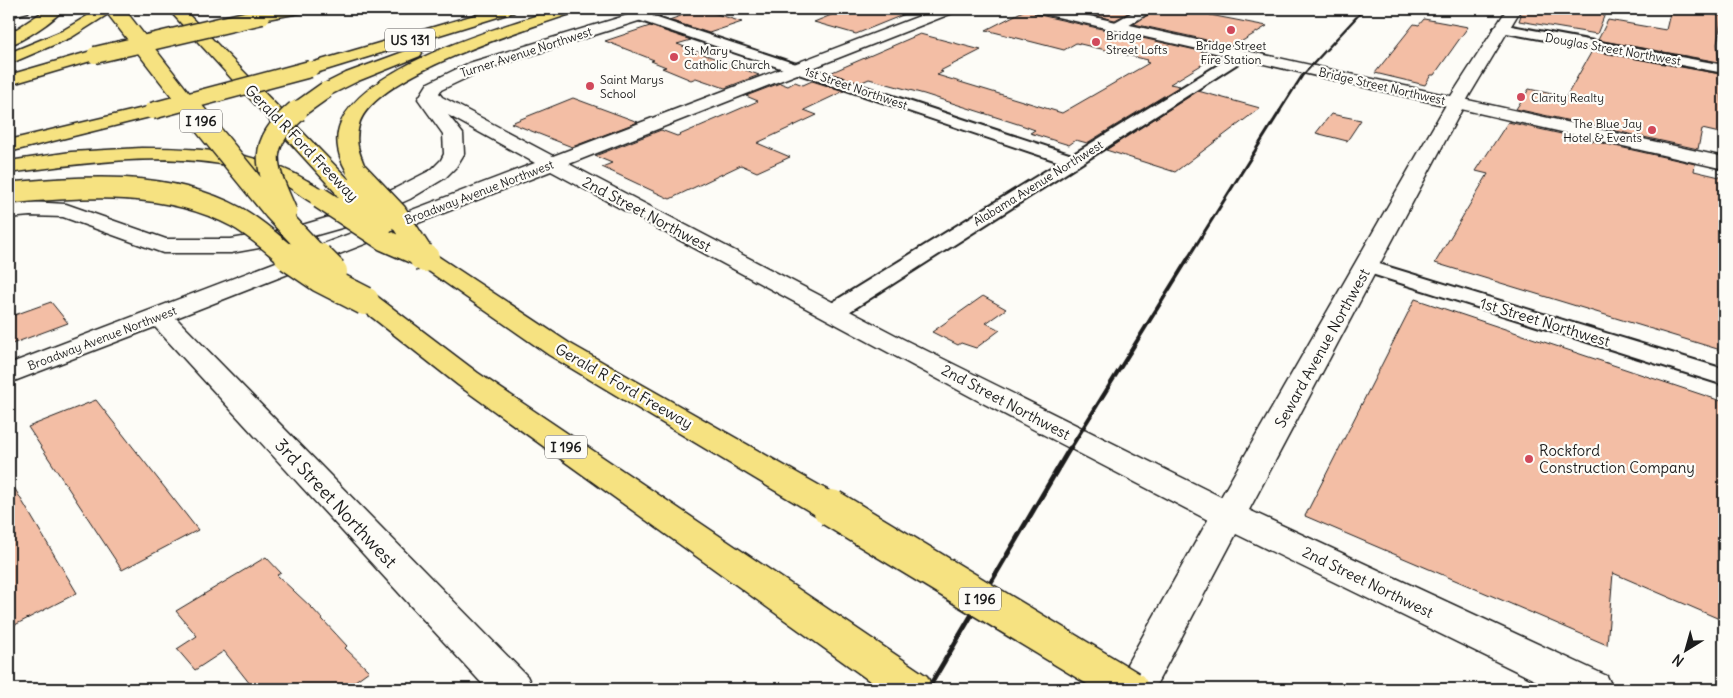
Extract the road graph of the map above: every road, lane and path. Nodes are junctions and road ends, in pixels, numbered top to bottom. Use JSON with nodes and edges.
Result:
{"nodes":[{"id":1,"x":23,"y":9,"type":"edge"},
{"id":2,"x":56,"y":9,"type":"edge"},
{"id":3,"x":109,"y":9,"type":"edge"},
{"id":4,"x":114,"y":9,"type":"edge"},
{"id":5,"x":175,"y":9,"type":"edge"},
{"id":6,"x":300,"y":9,"type":"edge"},
{"id":7,"x":509,"y":9,"type":"edge"},
{"id":8,"x":546,"y":9,"type":"edge"},
{"id":9,"x":571,"y":9,"type":"edge"},
{"id":10,"x":662,"y":9,"type":"edge"},
{"id":11,"x":950,"y":9,"type":"edge"},
{"id":12,"x":1040,"y":9,"type":"edge"},
{"id":13,"x":1148,"y":9,"type":"edge"},
{"id":14,"x":1514,"y":9,"type":"edge"},
{"id":15,"x":9,"y":13,"type":"edge"},
{"id":16,"x":639,"y":16,"type":"junction"},
{"id":17,"x":1118,"y":26,"type":"junction"},
{"id":18,"x":1502,"y":28,"type":"junction"},
{"id":19,"x":9,"y":40,"type":"edge"},
{"id":20,"x":1244,"y":55,"type":"junction"},
{"id":21,"x":9,"y":59,"type":"edge"},
{"id":22,"x":798,"y":68,"type":"junction"},
{"id":23,"x":1724,"y":69,"type":"edge"},
{"id":24,"x":9,"y":80,"type":"edge"},
{"id":25,"x":430,"y":94,"type":"junction"},
{"id":26,"x":1456,"y":103,"type":"junction"},
{"id":27,"x":9,"y":146,"type":"edge"},
{"id":28,"x":1073,"y":161,"type":"junction"},
{"id":29,"x":1724,"y":163,"type":"edge"},
{"id":30,"x":551,"y":164,"type":"junction"},
{"id":31,"x":9,"y":167,"type":"edge"},
{"id":32,"x":351,"y":181,"type":"junction"},
{"id":33,"x":9,"y":194,"type":"edge"},
{"id":34,"x":9,"y":211,"type":"edge"},
{"id":35,"x":292,"y":231,"type":"junction"},
{"id":36,"x":425,"y":258,"type":"junction"},
{"id":37,"x":1366,"y":266,"type":"junction"},
{"id":38,"x":365,"y":301,"type":"junction"},
{"id":39,"x":833,"y":312,"type":"junction"},
{"id":40,"x":159,"y":316,"type":"junction"},
{"id":41,"x":9,"y":374,"type":"edge"},
{"id":42,"x":1724,"y":377,"type":"edge"},
{"id":43,"x":1230,"y":516,"type":"junction"},
{"id":44,"x":512,"y":689,"type":"edge"},
{"id":45,"x":913,"y":689,"type":"edge"},
{"id":46,"x":1132,"y":689,"type":"edge"},
{"id":47,"x":1593,"y":689,"type":"edge"}],
"edges":[{"from":1,"to":15,"type":"street"},
{"from":2,"to":19,"type":"highway"},
{"from":3,"to":21,"type":"highway"},
{"from":4,"to":35,"type":"highway","number":"I 196","bridge":true},
{"from":5,"to":32,"type":"highway","name":"Gerald R Ford Freeway","number":"I 196"},
{"from":6,"to":24,"type":"highway","bridge":true},
{"from":7,"to":27,"type":"highway","number":"US 131","bridge":true},
{"from":8,"to":35,"type":"highway","bridge":true},
{"from":9,"to":32,"type":"highway"},
{"from":10,"to":16,"type":"street","name":"Turner Avenue Northwest"},
{"from":11,"to":22,"type":"street","name":"Broadway Avenue Northwest"},
{"from":12,"to":17,"type":"street","name":"Bridge Street Northwest"},
{"from":13,"to":17,"type":"street"},
{"from":14,"to":18,"type":"street","name":"Seward Avenue Northwest"},
{"from":16,"to":22,"type":"street","name":"1st Street Northwest"},
{"from":16,"to":25,"type":"street","name":"Turner Avenue Northwest"},
{"from":17,"to":20,"type":"street","name":"Bridge Street Northwest"},
{"from":18,"to":23,"type":"street","name":"Douglas Street Northwest"},
{"from":18,"to":26,"type":"street","name":"Seward Avenue Northwest"},
{"from":20,"to":26,"type":"street","name":"Bridge Street Northwest"},
{"from":20,"to":28,"type":"street","name":"Alabama Avenue Northwest"},
{"from":22,"to":28,"type":"street","name":"1st Street Northwest"},
{"from":22,"to":30,"type":"street","name":"Broadway Avenue Northwest"},
{"from":25,"to":30,"type":"street","name":"2nd Street Northwest"},
{"from":25,"to":34,"type":"street"},
{"from":26,"to":29,"type":"street","name":"Bridge Street Northwest"},
{"from":26,"to":37,"type":"street","name":"Seward Avenue Northwest"},
{"from":28,"to":39,"type":"street","name":"Alabama Avenue Northwest"},
{"from":30,"to":39,"type":"street","name":"2nd Street Northwest"},
{"from":30,"to":40,"type":"street","name":"Broadway Avenue Northwest"},
{"from":31,"to":36,"type":"highway","bridge":true},
{"from":32,"to":36,"type":"highway","name":"Gerald R Ford Freeway","number":"I 196","bridge":true},
{"from":33,"to":38,"type":"highway","bridge":true},
{"from":35,"to":38,"type":"highway","number":"I 196","bridge":true},
{"from":36,"to":46,"type":"highway","name":"Gerald R Ford Freeway","number":"I 196","bridge":true},
{"from":37,"to":42,"type":"street","name":"1st Street Northwest"},
{"from":37,"to":43,"type":"street","name":"Seward Avenue Northwest"},
{"from":38,"to":45,"type":"highway","number":"I 196"},
{"from":39,"to":43,"type":"street","name":"2nd Street Northwest"},
{"from":40,"to":41,"type":"street","name":"Broadway Avenue Northwest"},
{"from":40,"to":44,"type":"street","name":"3rd Street Northwest"},
{"from":43,"to":46,"type":"street","name":"Seward Avenue Northwest"},
{"from":43,"to":47,"type":"street","name":"2nd Street Northwest"}]}
